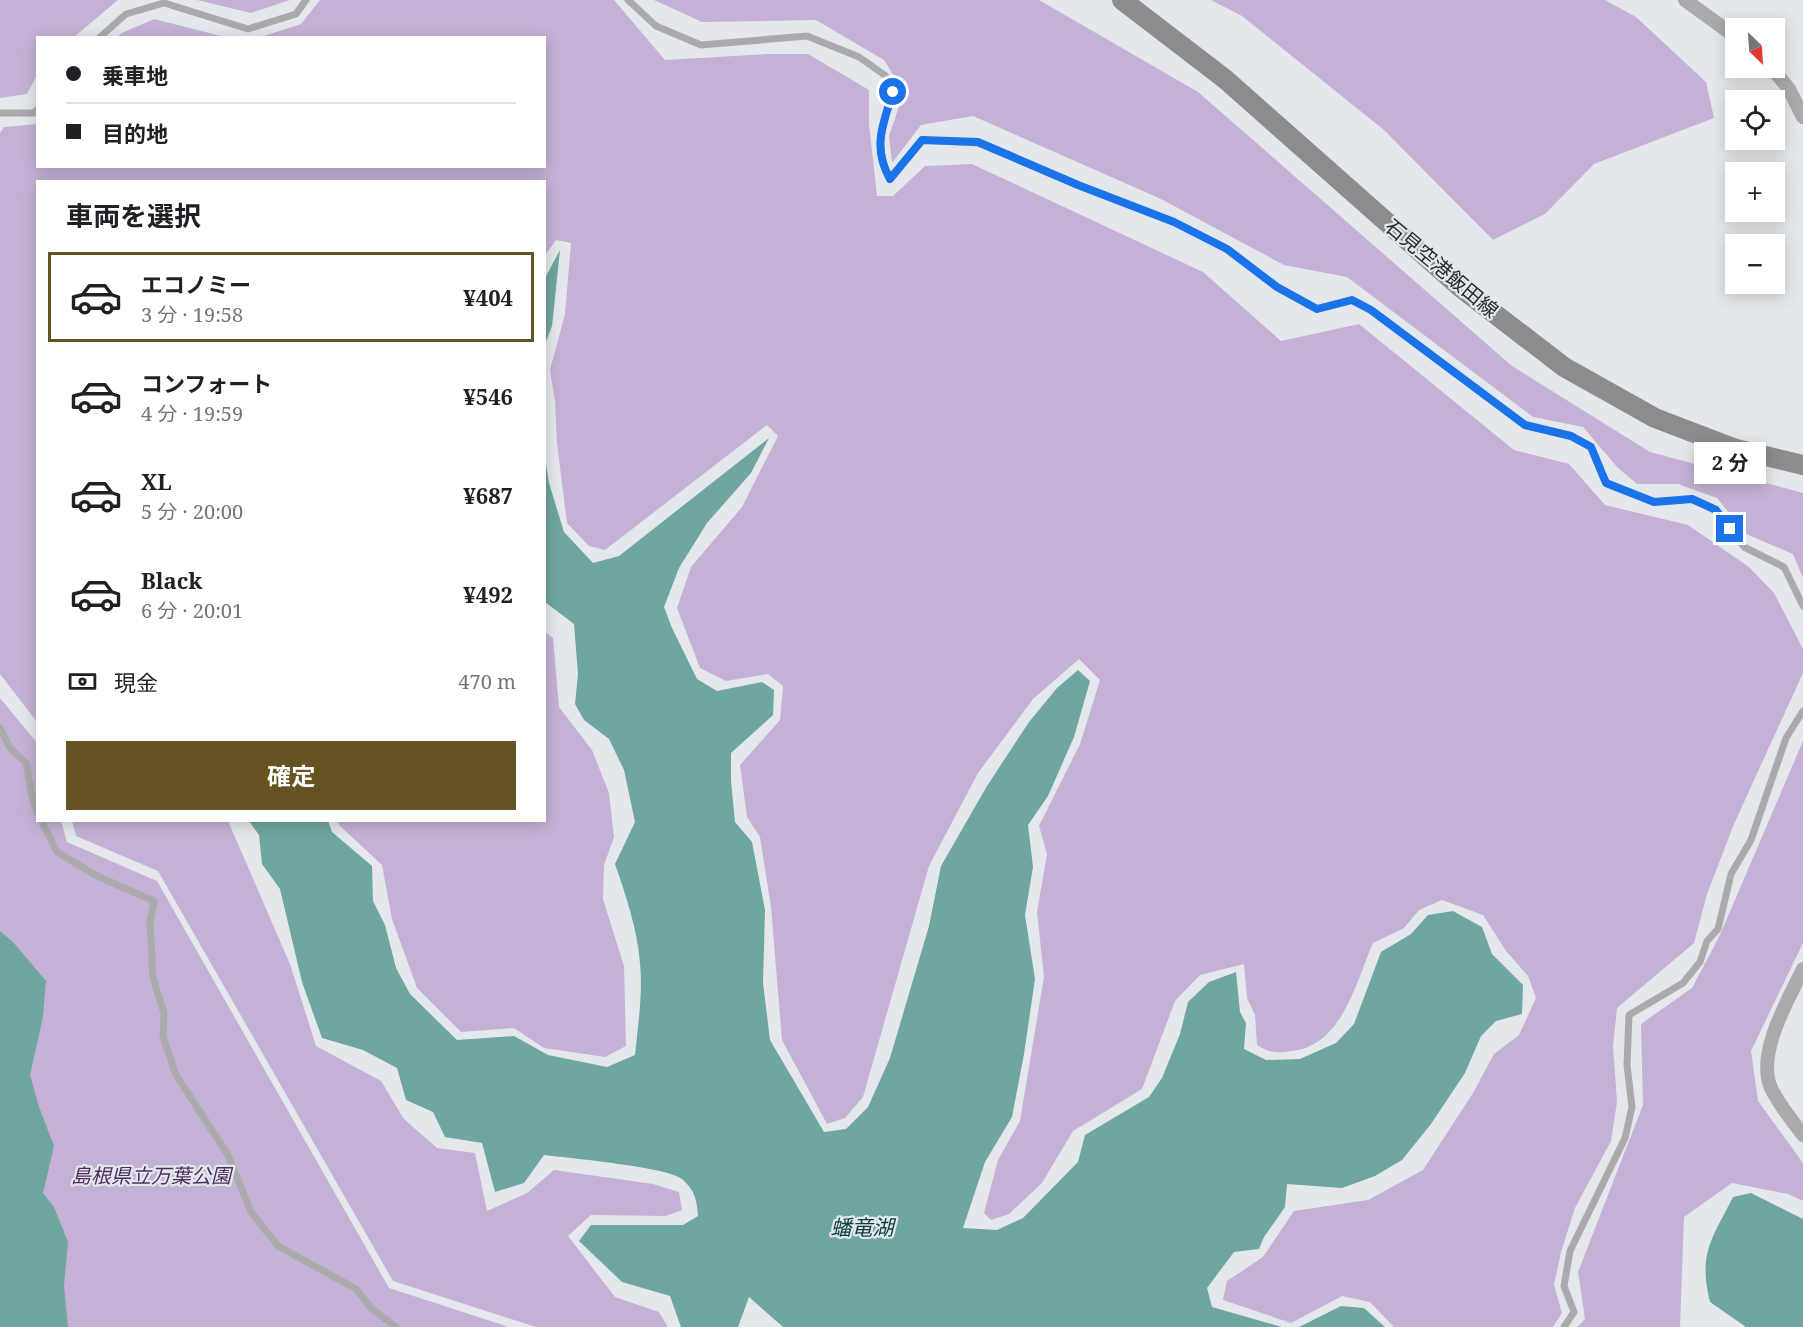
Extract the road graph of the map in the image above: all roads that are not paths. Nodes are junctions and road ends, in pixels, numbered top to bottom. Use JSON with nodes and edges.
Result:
{"nodes":[{"id":1,"x":306,"y":0,"type":"edge"},
{"id":2,"x":628,"y":0,"type":"edge"},
{"id":3,"x":1122,"y":0,"type":"edge"},
{"id":4,"x":1685,"y":0,"type":"edge"},
{"id":5,"x":1725,"y":29,"type":"edge"},
{"id":6,"x":101,"y":36,"type":"edge"},
{"id":7,"x":1780,"y":78,"type":"edge"},
{"id":8,"x":36,"y":110,"type":"edge"},
{"id":9,"x":0,"y":113,"type":"edge"},
{"id":10,"x":1803,"y":117,"type":"edge"},
{"id":11,"x":1803,"y":465,"type":"edge"},
{"id":12,"x":1803,"y":606,"type":"edge"},
{"id":13,"x":1803,"y":711,"type":"edge"},
{"id":14,"x":0,"y":728,"type":"edge"},
{"id":15,"x":36,"y":808,"type":"edge"},
{"id":16,"x":42,"y":822,"type":"edge"},
{"id":17,"x":1803,"y":969,"type":"edge"},
{"id":18,"x":1803,"y":1135,"type":"edge"},
{"id":19,"x":396,"y":1327,"type":"edge"},
{"id":20,"x":1564,"y":1327,"type":"edge"}],
"edges":[{"from":1,"to":6,"type":"lane"},
{"from":2,"to":12,"type":"lane"},
{"from":3,"to":11,"type":"main road","name":"石見空港飯田線"},
{"from":4,"to":5,"type":"street"},
{"from":7,"to":10,"type":"street"},
{"from":8,"to":9,"type":"lane"},
{"from":13,"to":20,"type":"lane"},
{"from":14,"to":15,"type":"lane"},
{"from":16,"to":19,"type":"lane"},
{"from":17,"to":18,"type":"street"}]}
